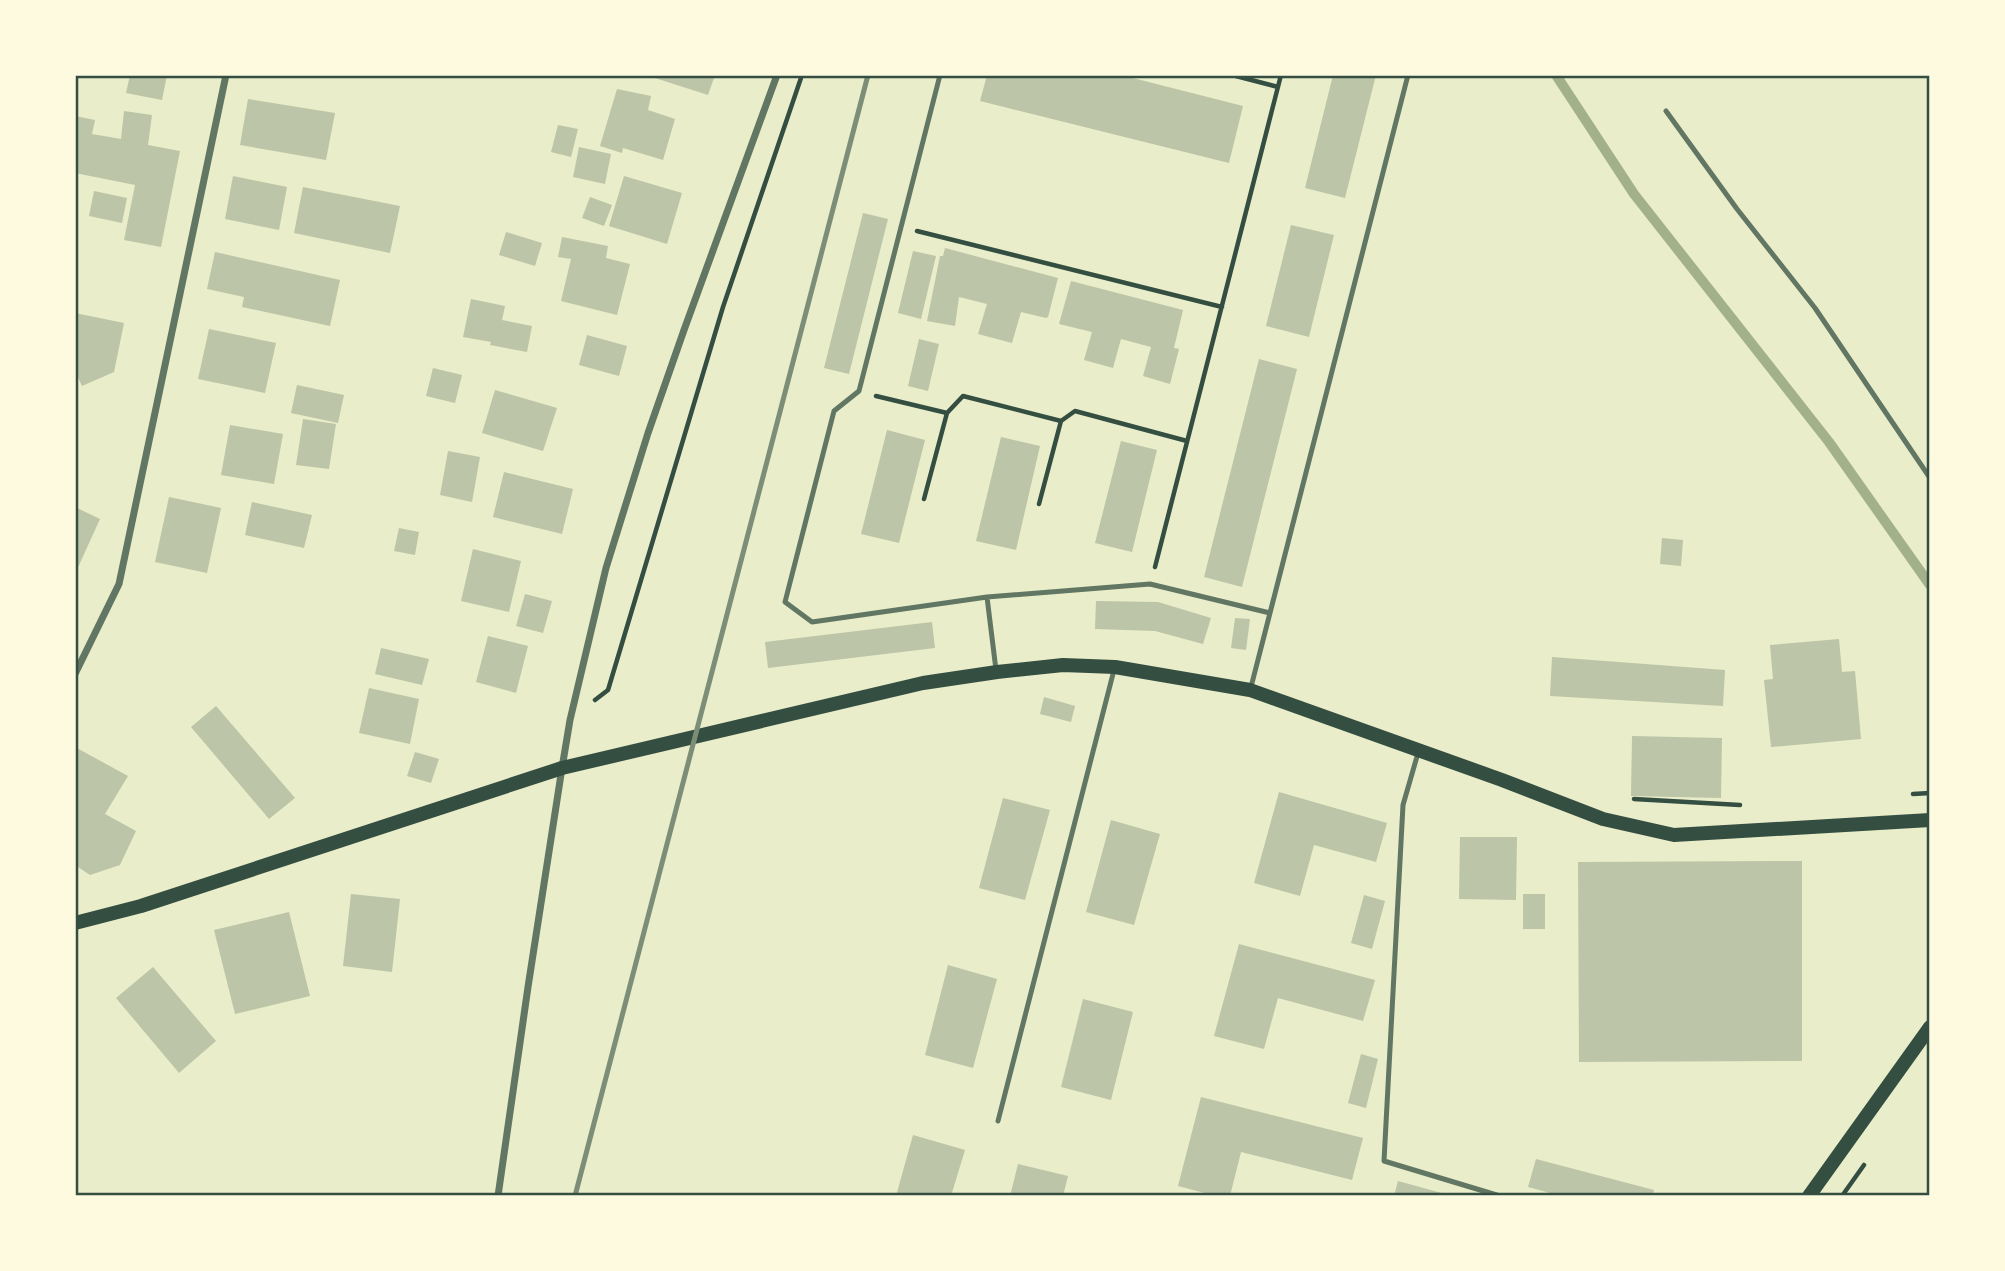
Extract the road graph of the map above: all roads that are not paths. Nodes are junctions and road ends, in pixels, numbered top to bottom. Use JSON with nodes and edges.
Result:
{"nodes":[{"id":1,"x":226,"y":75,"type":"edge"},
{"id":2,"x":778,"y":75,"type":"edge"},
{"id":3,"x":940,"y":75,"type":"edge"},
{"id":4,"x":1408,"y":75,"type":"edge"},
{"id":5,"x":1666,"y":111,"type":"dead end"},
{"id":6,"x":1930,"y":478,"type":"edge"},
{"id":7,"x":987,"y":597,"type":"junction"},
{"id":8,"x":1270,"y":612,"type":"junction"},
{"id":9,"x":1115,"y":667,"type":"junction"},
{"id":10,"x":996,"y":671,"type":"junction"},
{"id":11,"x":75,"y":674,"type":"edge"},
{"id":12,"x":1250,"y":690,"type":"junction"},
{"id":13,"x":1419,"y":750,"type":"junction"},
{"id":14,"x":562,"y":768,"type":"junction"},
{"id":15,"x":1930,"y":820,"type":"edge"},
{"id":16,"x":75,"y":923,"type":"edge"},
{"id":17,"x":1930,"y":1027,"type":"edge"},
{"id":18,"x":998,"y":1121,"type":"dead end"},
{"id":19,"x":498,"y":1196,"type":"edge"},
{"id":20,"x":1500,"y":1196,"type":"edge"},
{"id":21,"x":1808,"y":1196,"type":"edge"}],
"edges":[{"from":1,"to":11,"type":"street"},
{"from":2,"to":14,"type":"street"},
{"from":3,"to":7,"type":"lane"},
{"from":4,"to":8,"type":"lane"},
{"from":5,"to":6,"type":"lane"},
{"from":7,"to":8,"type":"lane"},
{"from":7,"to":10,"type":"lane"},
{"from":8,"to":12,"type":"lane"},
{"from":9,"to":10,"type":"main road"},
{"from":9,"to":12,"type":"main road"},
{"from":9,"to":18,"type":"lane"},
{"from":10,"to":14,"type":"main road"},
{"from":12,"to":13,"type":"main road"},
{"from":13,"to":15,"type":"main road"},
{"from":13,"to":20,"type":"lane"},
{"from":14,"to":16,"type":"main road"},
{"from":14,"to":19,"type":"street"},
{"from":17,"to":21,"type":"main road"}]}
